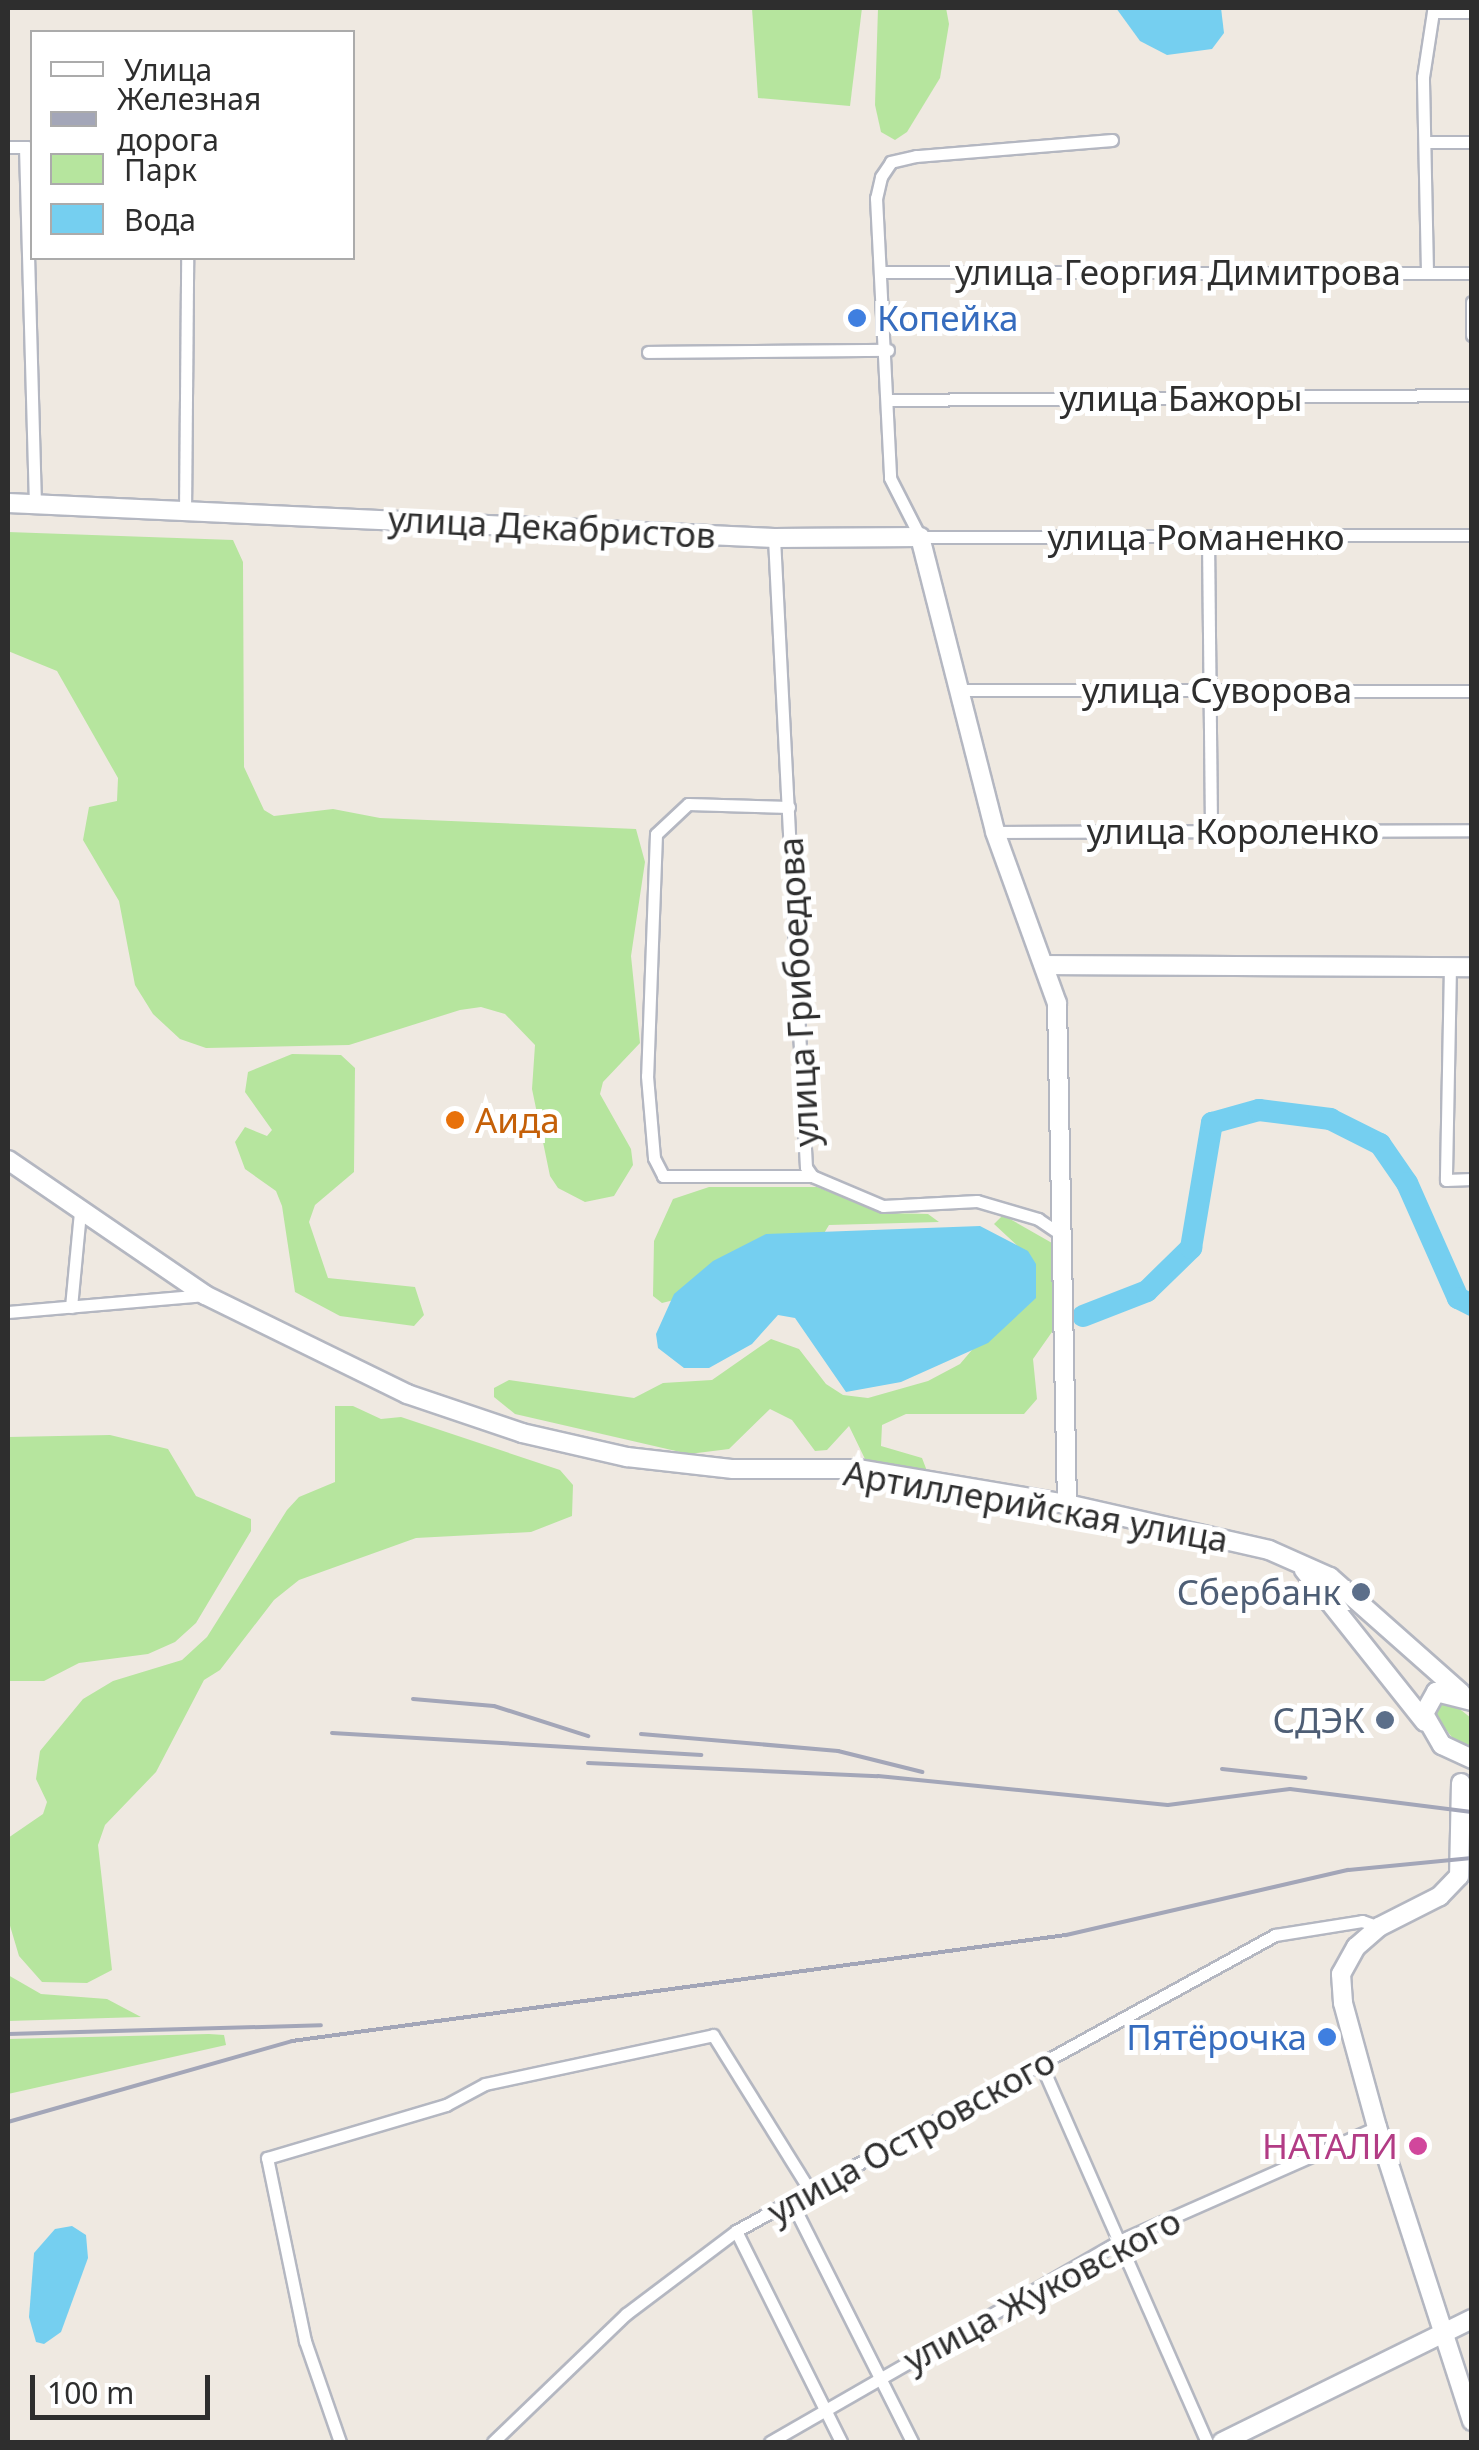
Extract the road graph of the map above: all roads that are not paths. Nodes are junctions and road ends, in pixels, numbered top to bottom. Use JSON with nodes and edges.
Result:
{"nodes":[{"id":1,"x":1472,"y":12,"type":"edge"},
{"id":2,"x":1112,"y":140,"type":"dead end"},
{"id":3,"x":1426,"y":142,"type":"junction"},
{"id":4,"x":1472,"y":142,"type":"edge"},
{"id":5,"x":8,"y":147,"type":"edge"},
{"id":6,"x":29,"y":147,"type":"edge"},
{"id":7,"x":30,"y":206,"type":"edge"},
{"id":8,"x":31,"y":260,"type":"edge"},
{"id":9,"x":187,"y":260,"type":"edge"},
{"id":10,"x":885,"y":272,"type":"junction"},
{"id":11,"x":1427,"y":272,"type":"junction"},
{"id":12,"x":1472,"y":273,"type":"edge"},
{"id":13,"x":1472,"y":302,"type":"edge"},
{"id":14,"x":1472,"y":334,"type":"edge"},
{"id":15,"x":888,"y":350,"type":"junction"},
{"id":16,"x":648,"y":352,"type":"dead end"},
{"id":17,"x":1472,"y":395,"type":"edge"},
{"id":18,"x":890,"y":400,"type":"junction"},
{"id":19,"x":8,"y":502,"type":"edge"},
{"id":20,"x":35,"y":504,"type":"junction"},
{"id":21,"x":185,"y":512,"type":"junction"},
{"id":22,"x":1472,"y":536,"type":"edge"},
{"id":23,"x":920,"y":537,"type":"junction"},
{"id":24,"x":774,"y":538,"type":"junction"},
{"id":25,"x":1208,"y":539,"type":"junction"},
{"id":26,"x":963,"y":690,"type":"junction"},
{"id":27,"x":1210,"y":690,"type":"junction"},
{"id":28,"x":1472,"y":690,"type":"edge"},
{"id":29,"x":789,"y":807,"type":"junction"},
{"id":30,"x":1212,"y":830,"type":"junction"},
{"id":31,"x":1472,"y":830,"type":"edge"},
{"id":32,"x":995,"y":832,"type":"junction"},
{"id":33,"x":1046,"y":965,"type":"junction"},
{"id":34,"x":1450,"y":966,"type":"junction"},
{"id":35,"x":1472,"y":967,"type":"edge"},
{"id":36,"x":8,"y":1160,"type":"edge"},
{"id":37,"x":812,"y":1176,"type":"junction"},
{"id":38,"x":1472,"y":1179,"type":"edge"},
{"id":39,"x":80,"y":1212,"type":"junction"},
{"id":40,"x":1065,"y":1238,"type":"junction"},
{"id":41,"x":205,"y":1295,"type":"junction"},
{"id":42,"x":70,"y":1307,"type":"junction"},
{"id":43,"x":8,"y":1312,"type":"edge"},
{"id":44,"x":1067,"y":1504,"type":"junction"},
{"id":45,"x":1297,"y":1562,"type":"junction"},
{"id":46,"x":1466,"y":1697,"type":"edge"},
{"id":47,"x":1424,"y":1722,"type":"junction"},
{"id":48,"x":1442,"y":1745,"type":"junction"},
{"id":49,"x":1472,"y":1760,"type":"edge"},
{"id":50,"x":1466,"y":1777,"type":"edge"},
{"id":51,"x":1466,"y":1877,"type":"edge"},
{"id":52,"x":1379,"y":1927,"type":"junction"},
{"id":53,"x":1041,"y":2064,"type":"junction"},
{"id":54,"x":1377,"y":2127,"type":"junction"},
{"id":55,"x":810,"y":2190,"type":"junction"},
{"id":56,"x":792,"y":2201,"type":"junction"},
{"id":57,"x":736,"y":2232,"type":"junction"},
{"id":58,"x":1121,"y":2240,"type":"junction"},
{"id":59,"x":1472,"y":2320,"type":"edge"},
{"id":60,"x":1444,"y":2332,"type":"junction"},
{"id":61,"x":880,"y":2378,"type":"junction"},
{"id":62,"x":825,"y":2410,"type":"junction"},
{"id":63,"x":1472,"y":2421,"type":"edge"},
{"id":64,"x":340,"y":2442,"type":"edge"},
{"id":65,"x":493,"y":2442,"type":"edge"},
{"id":66,"x":770,"y":2442,"type":"edge"},
{"id":67,"x":841,"y":2442,"type":"edge"},
{"id":68,"x":912,"y":2442,"type":"edge"},
{"id":69,"x":1207,"y":2442,"type":"edge"},
{"id":70,"x":1222,"y":2442,"type":"edge"}],
"edges":[{"from":1,"to":3,"type":"street"},
{"from":2,"to":10,"type":"street"},
{"from":3,"to":4,"type":"street"},
{"from":3,"to":11,"type":"street"},
{"from":5,"to":6,"type":"street"},
{"from":6,"to":7,"type":"street"},
{"from":8,"to":20,"type":"street"},
{"from":9,"to":21,"type":"street"},
{"from":10,"to":11,"type":"street","name":"улица Георгия Димитрова"},
{"from":10,"to":15,"type":"street"},
{"from":11,"to":12,"type":"street","name":"улица Георгия Димитрова"},
{"from":13,"to":14,"type":"street"},
{"from":15,"to":16,"type":"street"},
{"from":15,"to":18,"type":"street"},
{"from":17,"to":18,"type":"street","name":"улица Бажоры"},
{"from":18,"to":23,"type":"street"},
{"from":19,"to":20,"type":"main road","name":"улица Декабристов"},
{"from":20,"to":21,"type":"main road","name":"улица Декабристов"},
{"from":21,"to":24,"type":"main road","name":"улица Декабристов"},
{"from":22,"to":25,"type":"street","name":"улица Романенко"},
{"from":23,"to":24,"type":"main road","name":"улица Декабристов"},
{"from":23,"to":25,"type":"street","name":"улица Романенко"},
{"from":23,"to":26,"type":"main road"},
{"from":24,"to":29,"type":"street","name":"улица Грибоедова"},
{"from":25,"to":27,"type":"street"},
{"from":26,"to":27,"type":"street","name":"улица Суворова"},
{"from":26,"to":32,"type":"main road"},
{"from":27,"to":28,"type":"street","name":"улица Суворова"},
{"from":27,"to":30,"type":"street"},
{"from":29,"to":37,"type":"street","name":"улица Грибоедова"},
{"from":29,"to":37,"type":"street"},
{"from":30,"to":31,"type":"street","name":"улица Короленко"},
{"from":30,"to":32,"type":"street","name":"улица Короленко"},
{"from":32,"to":33,"type":"main road"},
{"from":33,"to":34,"type":"main road"},
{"from":33,"to":40,"type":"main road"},
{"from":34,"to":35,"type":"main road"},
{"from":34,"to":38,"type":"street"},
{"from":36,"to":39,"type":"main road","name":"Артиллерийская улица"},
{"from":37,"to":40,"type":"street","name":"улица Грибоедова"},
{"from":39,"to":41,"type":"main road","name":"Артиллерийская улица"},
{"from":39,"to":42,"type":"street"},
{"from":40,"to":44,"type":"main road"},
{"from":41,"to":42,"type":"street"},
{"from":41,"to":44,"type":"main road","name":"Артиллерийская улица"},
{"from":42,"to":43,"type":"street"},
{"from":44,"to":45,"type":"main road","name":"Артиллерийская улица"},
{"from":45,"to":46,"type":"main road","name":"Артиллерийская улица"},
{"from":45,"to":47,"type":"main road"},
{"from":46,"to":47,"type":"main road","name":"Артиллерийская улица"},
{"from":47,"to":48,"type":"main road"},
{"from":48,"to":49,"type":"main road"},
{"from":48,"to":50,"type":"main road"},
{"from":50,"to":51,"type":"main road"},
{"from":51,"to":52,"type":"main road"},
{"from":52,"to":53,"type":"street","name":"улица Островского"},
{"from":52,"to":54,"type":"main road"},
{"from":53,"to":55,"type":"street","name":"улица Островского"},
{"from":53,"to":58,"type":"street"},
{"from":54,"to":58,"type":"street","name":"улица Жуковского"},
{"from":54,"to":60,"type":"main road"},
{"from":55,"to":56,"type":"street","name":"улица Островского"},
{"from":55,"to":64,"type":"street"},
{"from":56,"to":57,"type":"street","name":"улица Островского"},
{"from":56,"to":61,"type":"street"},
{"from":57,"to":62,"type":"street"},
{"from":57,"to":65,"type":"street","name":"улица Островского"},
{"from":58,"to":61,"type":"street","name":"улица Жуковского"},
{"from":58,"to":69,"type":"street"},
{"from":59,"to":60,"type":"main road"},
{"from":60,"to":63,"type":"main road"},
{"from":60,"to":70,"type":"main road"},
{"from":61,"to":62,"type":"street","name":"улица Жуковского"},
{"from":61,"to":68,"type":"street"},
{"from":62,"to":66,"type":"street","name":"улица Жуковского"},
{"from":62,"to":67,"type":"street"}]}
